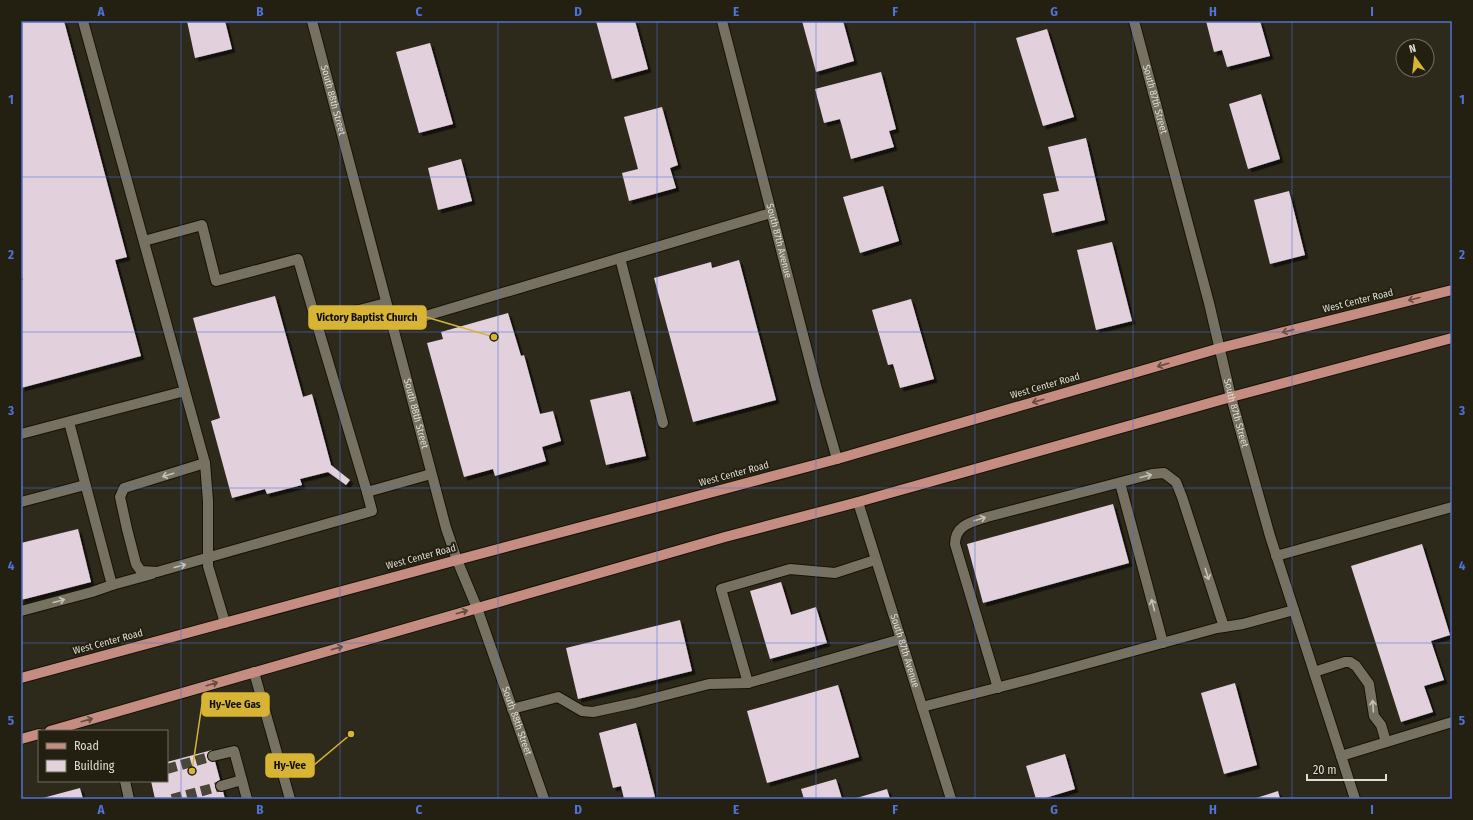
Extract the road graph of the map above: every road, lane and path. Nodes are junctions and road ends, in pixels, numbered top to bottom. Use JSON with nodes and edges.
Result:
{"nodes":[{"id":1,"x":83,"y":21,"type":"edge"},
{"id":2,"x":312,"y":21,"type":"edge"},
{"id":3,"x":722,"y":21,"type":"edge"},
{"id":4,"x":1134,"y":21,"type":"edge"},
{"id":5,"x":771,"y":213,"type":"junction"},
{"id":6,"x":144,"y":241,"type":"junction"},
{"id":7,"x":620,"y":258,"type":"junction"},
{"id":8,"x":1452,"y":290,"type":"edge"},
{"id":9,"x":386,"y":303,"type":"junction"},
{"id":10,"x":316,"y":321,"type":"junction"},
{"id":11,"x":392,"y":326,"type":"junction"},
{"id":12,"x":1452,"y":338,"type":"edge"},
{"id":13,"x":1220,"y":348,"type":"junction"},
{"id":14,"x":185,"y":391,"type":"junction"},
{"id":15,"x":1231,"y":397,"type":"junction"},
{"id":16,"x":69,"y":422,"type":"junction"},
{"id":17,"x":663,"y":423,"type":"dead end"},
{"id":18,"x":21,"y":434,"type":"edge"},
{"id":19,"x":837,"y":459,"type":"junction"},
{"id":20,"x":205,"y":463,"type":"junction"},
{"id":21,"x":431,"y":474,"type":"junction"},
{"id":22,"x":1120,"y":483,"type":"junction"},
{"id":23,"x":85,"y":485,"type":"junction"},
{"id":24,"x":367,"y":492,"type":"junction"},
{"id":25,"x":21,"y":502,"type":"edge"},
{"id":26,"x":858,"y":502,"type":"junction"},
{"id":27,"x":1452,"y":507,"type":"edge"},
{"id":28,"x":1276,"y":556,"type":"junction"},
{"id":29,"x":208,"y":558,"type":"junction"},
{"id":30,"x":457,"y":560,"type":"junction"},
{"id":31,"x":875,"y":560,"type":"junction"},
{"id":32,"x":157,"y":572,"type":"junction"},
{"id":33,"x":112,"y":585,"type":"junction"},
{"id":34,"x":477,"y":608,"type":"junction"},
{"id":35,"x":1294,"y":610,"type":"junction"},
{"id":36,"x":21,"y":611,"type":"edge"},
{"id":37,"x":225,"y":623,"type":"junction"},
{"id":38,"x":1224,"y":627,"type":"junction"},
{"id":39,"x":901,"y":639,"type":"junction"},
{"id":40,"x":1163,"y":643,"type":"junction"},
{"id":41,"x":254,"y":672,"type":"junction"},
{"id":42,"x":1314,"y":672,"type":"junction"},
{"id":43,"x":21,"y":678,"type":"edge"},
{"id":44,"x":748,"y":683,"type":"junction"},
{"id":45,"x":998,"y":688,"type":"junction"},
{"id":46,"x":922,"y":707,"type":"junction"},
{"id":47,"x":512,"y":708,"type":"junction"},
{"id":48,"x":1452,"y":722,"type":"edge"},
{"id":49,"x":53,"y":730,"type":"edge"},
{"id":50,"x":38,"y":734,"type":"edge"},
{"id":51,"x":21,"y":739,"type":"edge"},
{"id":52,"x":1386,"y":742,"type":"junction"},
{"id":53,"x":213,"y":756,"type":"tunnel mouth"},
{"id":54,"x":1341,"y":756,"type":"junction"},
{"id":55,"x":242,"y":780,"type":"junction"},
{"id":56,"x":124,"y":782,"type":"edge"},
{"id":57,"x":221,"y":786,"type":"tunnel mouth"},
{"id":58,"x":129,"y":799,"type":"edge"},
{"id":59,"x":247,"y":799,"type":"edge"},
{"id":60,"x":290,"y":799,"type":"edge"},
{"id":61,"x":544,"y":799,"type":"edge"},
{"id":62,"x":951,"y":799,"type":"edge"},
{"id":63,"x":1355,"y":799,"type":"edge"}],
"edges":[{"from":1,"to":6,"type":"street"},
{"from":2,"to":9,"type":"street","name":"South 88th Street"},
{"from":3,"to":5,"type":"street","name":"South 87th Avenue"},
{"from":4,"to":13,"type":"street","name":"South 87th Street"},
{"from":5,"to":7,"type":"street"},
{"from":5,"to":19,"type":"street","name":"South 87th Avenue"},
{"from":6,"to":10,"type":"street"},
{"from":6,"to":14,"type":"street"},
{"from":7,"to":11,"type":"street"},
{"from":7,"to":17,"type":"street"},
{"from":8,"to":13,"type":"main road","name":"West Center Road","one_way":true},
{"from":9,"to":10,"type":"street"},
{"from":9,"to":11,"type":"street","name":"South 88th Street"},
{"from":10,"to":24,"type":"street"},
{"from":11,"to":21,"type":"street","name":"South 88th Street"},
{"from":12,"to":15,"type":"main road"},
{"from":13,"to":15,"type":"street","name":"South 87th Street"},
{"from":13,"to":19,"type":"main road","name":"West Center Road","one_way":true},
{"from":14,"to":16,"type":"street"},
{"from":14,"to":20,"type":"street"},
{"from":15,"to":26,"type":"main road"},
{"from":15,"to":28,"type":"street","name":"South 87th Street"},
{"from":16,"to":18,"type":"street"},
{"from":16,"to":23,"type":"street"},
{"from":19,"to":30,"type":"main road","name":"West Center Road"},
{"from":20,"to":29,"type":"street"},
{"from":20,"to":32,"type":"street","one_way":true},
{"from":21,"to":24,"type":"street"},
{"from":21,"to":30,"type":"street","name":"South 88th Street"},
{"from":22,"to":38,"type":"street","one_way":true},
{"from":40,"to":22,"type":"street","one_way":true},
{"from":45,"to":22,"type":"street","one_way":true},
{"from":23,"to":25,"type":"street"},
{"from":23,"to":33,"type":"street"},
{"from":24,"to":29,"type":"street"},
{"from":26,"to":31,"type":"street","name":"South 87th Avenue"},
{"from":26,"to":34,"type":"main road"},
{"from":27,"to":28,"type":"street"},
{"from":28,"to":35,"type":"street","name":"South 87th Street"},
{"from":32,"to":29,"type":"street","one_way":true},
{"from":29,"to":37,"type":"street"},
{"from":30,"to":34,"type":"street","name":"South 88th Street"},
{"from":30,"to":37,"type":"main road","name":"West Center Road"},
{"from":31,"to":39,"type":"street","name":"South 87th Avenue"},
{"from":31,"to":44,"type":"street"},
{"from":32,"to":33,"type":"street"},
{"from":36,"to":33,"type":"street","one_way":true},
{"from":41,"to":34,"type":"main road","one_way":true},
{"from":34,"to":47,"type":"street","name":"South 88th Street"},
{"from":35,"to":38,"type":"street"},
{"from":35,"to":42,"type":"street","name":"South 87th Street"},
{"from":37,"to":43,"type":"main road","name":"West Center Road"},
{"from":38,"to":40,"type":"street"},
{"from":39,"to":44,"type":"street"},
{"from":39,"to":46,"type":"street","name":"South 87th Avenue"},
{"from":40,"to":45,"type":"street"},
{"from":49,"to":41,"type":"main road","one_way":true},
{"from":41,"to":60,"type":"street"},
{"from":52,"to":42,"type":"street","one_way":true},
{"from":42,"to":54,"type":"street","name":"South 87th Street"},
{"from":44,"to":47,"type":"street"},
{"from":45,"to":46,"type":"street"},
{"from":46,"to":62,"type":"street","name":"South 87th Avenue"},
{"from":47,"to":61,"type":"street","name":"South 88th Street"},
{"from":48,"to":52,"type":"street"},
{"from":50,"to":51,"type":"main road"},
{"from":52,"to":54,"type":"street"},
{"from":53,"to":55,"type":"street"},
{"from":54,"to":63,"type":"street","name":"South 87th Street"},
{"from":55,"to":57,"type":"street"},
{"from":55,"to":59,"type":"street"},
{"from":56,"to":58,"type":"street"}]}
